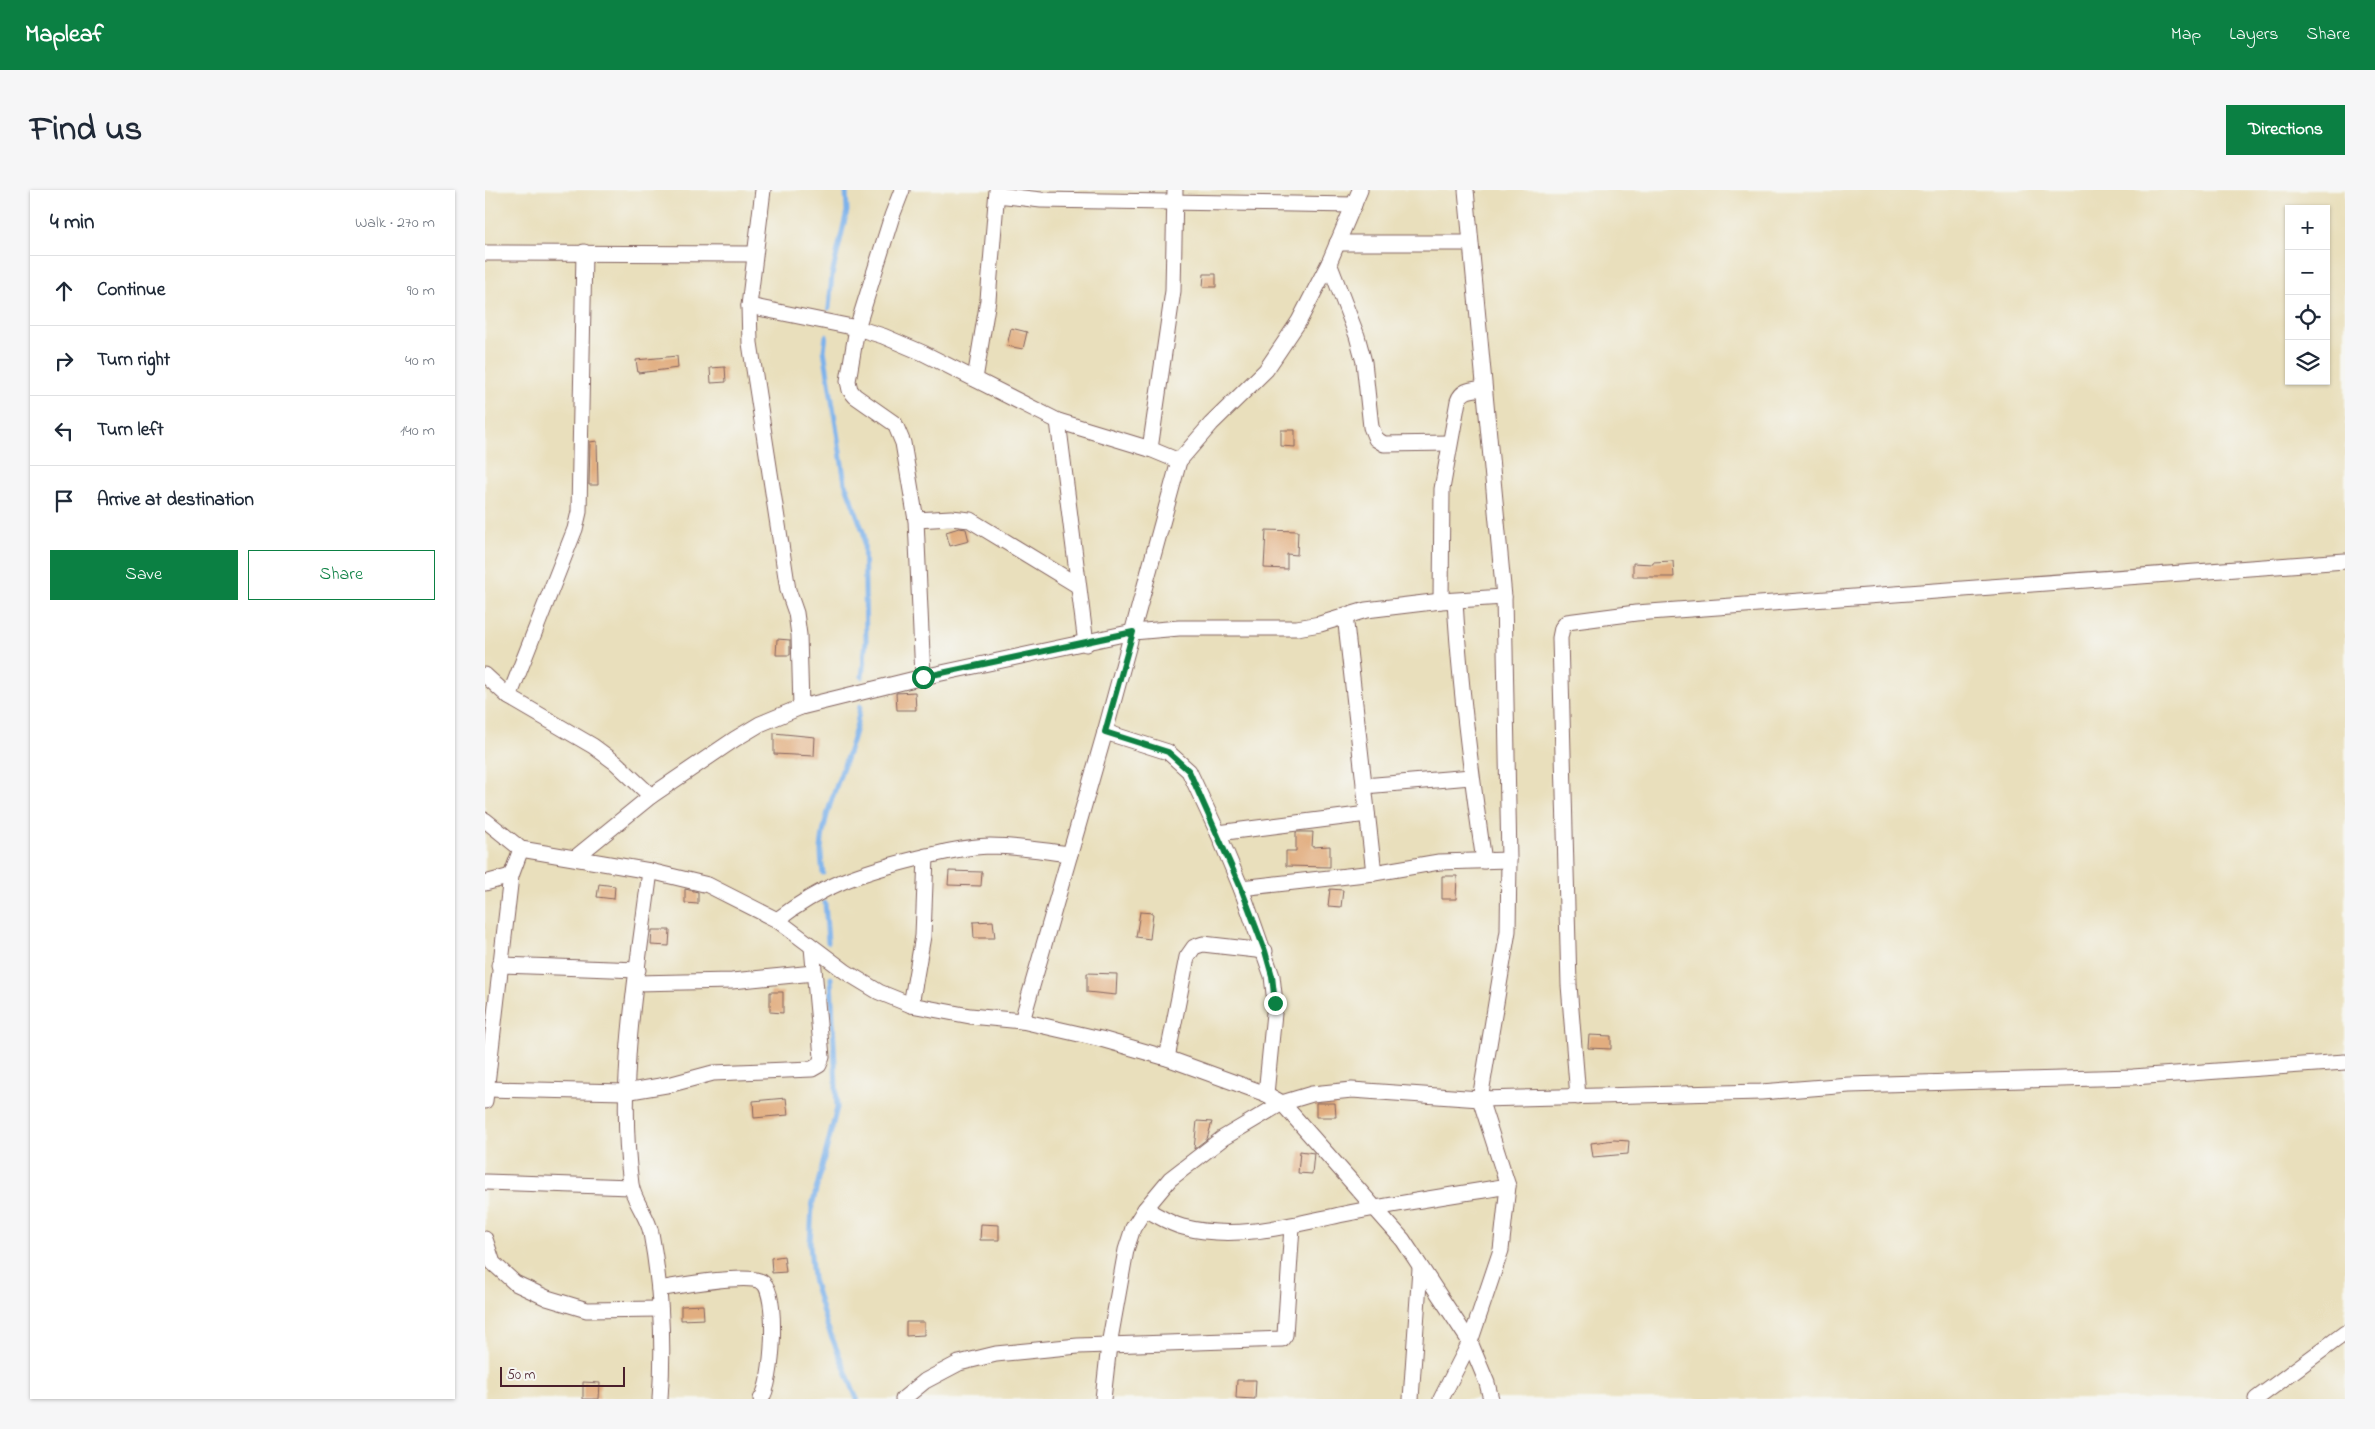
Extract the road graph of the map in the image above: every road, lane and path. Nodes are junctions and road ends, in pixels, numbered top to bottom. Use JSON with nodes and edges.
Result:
{"nodes":[{"id":1,"x":763,"y":190,"type":"edge"},
{"id":2,"x":903,"y":190,"type":"edge"},
{"id":3,"x":1361,"y":190,"type":"edge"},
{"id":4,"x":1466,"y":190,"type":"edge"},
{"id":5,"x":997,"y":193,"type":"edge"},
{"id":6,"x":1175,"y":197,"type":"edge"},
{"id":7,"x":1354,"y":205,"type":"junction"},
{"id":8,"x":1337,"y":243,"type":"junction"},
{"id":9,"x":1469,"y":243,"type":"junction"},
{"id":10,"x":584,"y":252,"type":"junction"},
{"id":11,"x":485,"y":253,"type":"edge"},
{"id":12,"x":755,"y":254,"type":"junction"},
{"id":13,"x":1329,"y":263,"type":"junction"},
{"id":14,"x":749,"y":306,"type":"junction"},
{"id":15,"x":857,"y":328,"type":"junction"},
{"id":16,"x":975,"y":379,"type":"junction"},
{"id":17,"x":1483,"y":388,"type":"junction"},
{"id":18,"x":1058,"y":421,"type":"junction"},
{"id":19,"x":1449,"y":443,"type":"junction"},
{"id":20,"x":1151,"y":449,"type":"junction"},
{"id":21,"x":1179,"y":461,"type":"junction"},
{"id":22,"x":915,"y":520,"type":"junction"},
{"id":23,"x":2345,"y":561,"type":"edge"},
{"id":24,"x":1077,"y":585,"type":"junction"},
{"id":25,"x":1504,"y":597,"type":"junction"},
{"id":26,"x":1448,"y":601,"type":"junction"},
{"id":27,"x":1345,"y":615,"type":"junction"},
{"id":28,"x":1133,"y":632,"type":"junction"},
{"id":29,"x":1085,"y":644,"type":"junction"},
{"id":30,"x":485,"y":675,"type":"edge"},
{"id":31,"x":923,"y":677,"type":"junction"},
{"id":32,"x":509,"y":697,"type":"junction"},
{"id":33,"x":801,"y":707,"type":"junction"},
{"id":34,"x":1105,"y":732,"type":"junction"},
{"id":35,"x":1471,"y":777,"type":"junction"},
{"id":36,"x":1363,"y":786,"type":"junction"},
{"id":37,"x":651,"y":796,"type":"junction"},
{"id":38,"x":1367,"y":814,"type":"junction"},
{"id":39,"x":485,"y":820,"type":"edge"},
{"id":40,"x":1217,"y":832,"type":"junction"},
{"id":41,"x":521,"y":849,"type":"junction"},
{"id":42,"x":1070,"y":854,"type":"junction"},
{"id":43,"x":926,"y":856,"type":"junction"},
{"id":44,"x":576,"y":857,"type":"junction"},
{"id":45,"x":1509,"y":860,"type":"junction"},
{"id":46,"x":1484,"y":861,"type":"junction"},
{"id":47,"x":651,"y":871,"type":"junction"},
{"id":48,"x":1374,"y":873,"type":"junction"},
{"id":49,"x":511,"y":876,"type":"junction"},
{"id":50,"x":485,"y":883,"type":"edge"},
{"id":51,"x":1241,"y":888,"type":"junction"},
{"id":52,"x":777,"y":920,"type":"junction"},
{"id":53,"x":812,"y":947,"type":"junction"},
{"id":54,"x":1265,"y":951,"type":"junction"},
{"id":55,"x":499,"y":965,"type":"junction"},
{"id":56,"x":814,"y":973,"type":"junction"},
{"id":57,"x":637,"y":976,"type":"junction"},
{"id":58,"x":911,"y":1005,"type":"junction"},
{"id":59,"x":1022,"y":1021,"type":"junction"},
{"id":60,"x":1167,"y":1058,"type":"junction"},
{"id":61,"x":2345,"y":1062,"type":"edge"},
{"id":62,"x":625,"y":1092,"type":"junction"},
{"id":63,"x":1266,"y":1094,"type":"junction"},
{"id":64,"x":486,"y":1095,"type":"edge"},
{"id":65,"x":1578,"y":1097,"type":"junction"},
{"id":66,"x":1480,"y":1099,"type":"junction"},
{"id":67,"x":1283,"y":1103,"type":"junction"},
{"id":68,"x":485,"y":1182,"type":"edge"},
{"id":69,"x":1508,"y":1186,"type":"junction"},
{"id":70,"x":631,"y":1187,"type":"junction"},
{"id":71,"x":1145,"y":1209,"type":"junction"},
{"id":72,"x":1374,"y":1209,"type":"junction"},
{"id":73,"x":1292,"y":1226,"type":"junction"},
{"id":74,"x":485,"y":1239,"type":"edge"},
{"id":75,"x":1420,"y":1268,"type":"junction"},
{"id":76,"x":659,"y":1289,"type":"junction"},
{"id":77,"x":660,"y":1310,"type":"junction"},
{"id":78,"x":2345,"y":1333,"type":"edge"},
{"id":79,"x":1470,"y":1342,"type":"junction"},
{"id":80,"x":1109,"y":1345,"type":"junction"},
{"id":81,"x":660,"y":1399,"type":"edge"},
{"id":82,"x":761,"y":1399,"type":"edge"},
{"id":83,"x":903,"y":1399,"type":"edge"},
{"id":84,"x":1103,"y":1399,"type":"edge"},
{"id":85,"x":1411,"y":1399,"type":"edge"},
{"id":86,"x":1441,"y":1399,"type":"edge"},
{"id":87,"x":1491,"y":1399,"type":"edge"},
{"id":88,"x":2256,"y":1399,"type":"edge"}],
"edges":[{"from":1,"to":12,"type":"street"},
{"from":2,"to":15,"type":"street"},
{"from":3,"to":7,"type":"street"},
{"from":4,"to":9,"type":"street"},
{"from":5,"to":6,"type":"street"},
{"from":5,"to":16,"type":"street"},
{"from":6,"to":7,"type":"street"},
{"from":6,"to":20,"type":"street"},
{"from":7,"to":8,"type":"street"},
{"from":8,"to":9,"type":"street"},
{"from":8,"to":13,"type":"street"},
{"from":9,"to":17,"type":"street"},
{"from":10,"to":11,"type":"street"},
{"from":10,"to":12,"type":"street"},
{"from":10,"to":32,"type":"street"},
{"from":12,"to":14,"type":"street"},
{"from":13,"to":19,"type":"street"},
{"from":13,"to":21,"type":"street"},
{"from":14,"to":15,"type":"street"},
{"from":14,"to":33,"type":"street"},
{"from":15,"to":16,"type":"street"},
{"from":15,"to":22,"type":"street"},
{"from":16,"to":18,"type":"street"},
{"from":17,"to":19,"type":"street"},
{"from":17,"to":25,"type":"street"},
{"from":18,"to":20,"type":"street"},
{"from":18,"to":24,"type":"street"},
{"from":19,"to":26,"type":"street"},
{"from":20,"to":21,"type":"street"},
{"from":21,"to":28,"type":"street"},
{"from":22,"to":24,"type":"street"},
{"from":22,"to":31,"type":"street"},
{"from":23,"to":65,"type":"street"},
{"from":24,"to":29,"type":"street"},
{"from":25,"to":26,"type":"street"},
{"from":25,"to":45,"type":"street"},
{"from":26,"to":27,"type":"street"},
{"from":26,"to":35,"type":"street"},
{"from":27,"to":28,"type":"street"},
{"from":27,"to":36,"type":"street"},
{"from":28,"to":29,"type":"street"},
{"from":28,"to":34,"type":"street"},
{"from":29,"to":31,"type":"street"},
{"from":30,"to":32,"type":"street"},
{"from":31,"to":33,"type":"street"},
{"from":32,"to":37,"type":"street"},
{"from":33,"to":37,"type":"street"},
{"from":34,"to":40,"type":"street"},
{"from":34,"to":42,"type":"street"},
{"from":35,"to":36,"type":"street"},
{"from":35,"to":46,"type":"street"},
{"from":36,"to":38,"type":"street"},
{"from":37,"to":44,"type":"street"},
{"from":38,"to":40,"type":"street"},
{"from":38,"to":48,"type":"street"},
{"from":39,"to":41,"type":"street"},
{"from":40,"to":51,"type":"street"},
{"from":41,"to":44,"type":"street"},
{"from":41,"to":49,"type":"street"},
{"from":42,"to":43,"type":"street"},
{"from":42,"to":59,"type":"street"},
{"from":43,"to":52,"type":"street"},
{"from":43,"to":58,"type":"street"},
{"from":44,"to":47,"type":"street"},
{"from":45,"to":46,"type":"street"},
{"from":45,"to":66,"type":"street"},
{"from":46,"to":48,"type":"street"},
{"from":47,"to":52,"type":"street"},
{"from":47,"to":57,"type":"street"},
{"from":48,"to":51,"type":"street"},
{"from":49,"to":50,"type":"street"},
{"from":49,"to":55,"type":"street"},
{"from":51,"to":54,"type":"street"},
{"from":52,"to":53,"type":"street"},
{"from":53,"to":56,"type":"street"},
{"from":53,"to":58,"type":"street"},
{"from":54,"to":60,"type":"street"},
{"from":54,"to":63,"type":"street"},
{"from":55,"to":57,"type":"street"},
{"from":55,"to":64,"type":"street"},
{"from":56,"to":57,"type":"street"},
{"from":56,"to":62,"type":"street"},
{"from":57,"to":62,"type":"street"},
{"from":58,"to":59,"type":"street"},
{"from":59,"to":60,"type":"street"},
{"from":60,"to":63,"type":"street"},
{"from":61,"to":65,"type":"street"},
{"from":62,"to":64,"type":"street"},
{"from":62,"to":70,"type":"street"},
{"from":63,"to":67,"type":"street"},
{"from":65,"to":66,"type":"street"},
{"from":66,"to":67,"type":"street"},
{"from":66,"to":69,"type":"street"},
{"from":67,"to":71,"type":"street"},
{"from":67,"to":72,"type":"street"},
{"from":68,"to":70,"type":"street"},
{"from":69,"to":72,"type":"street"},
{"from":69,"to":79,"type":"street"},
{"from":70,"to":76,"type":"street"},
{"from":71,"to":73,"type":"street"},
{"from":71,"to":80,"type":"street"},
{"from":72,"to":73,"type":"street"},
{"from":72,"to":75,"type":"street"},
{"from":73,"to":80,"type":"street"},
{"from":74,"to":77,"type":"street"},
{"from":75,"to":79,"type":"street"},
{"from":75,"to":85,"type":"street"},
{"from":76,"to":77,"type":"street"},
{"from":76,"to":82,"type":"street"},
{"from":77,"to":81,"type":"street"},
{"from":78,"to":88,"type":"street"},
{"from":79,"to":86,"type":"street"},
{"from":79,"to":87,"type":"street"},
{"from":80,"to":83,"type":"street"},
{"from":80,"to":84,"type":"street"}]}
